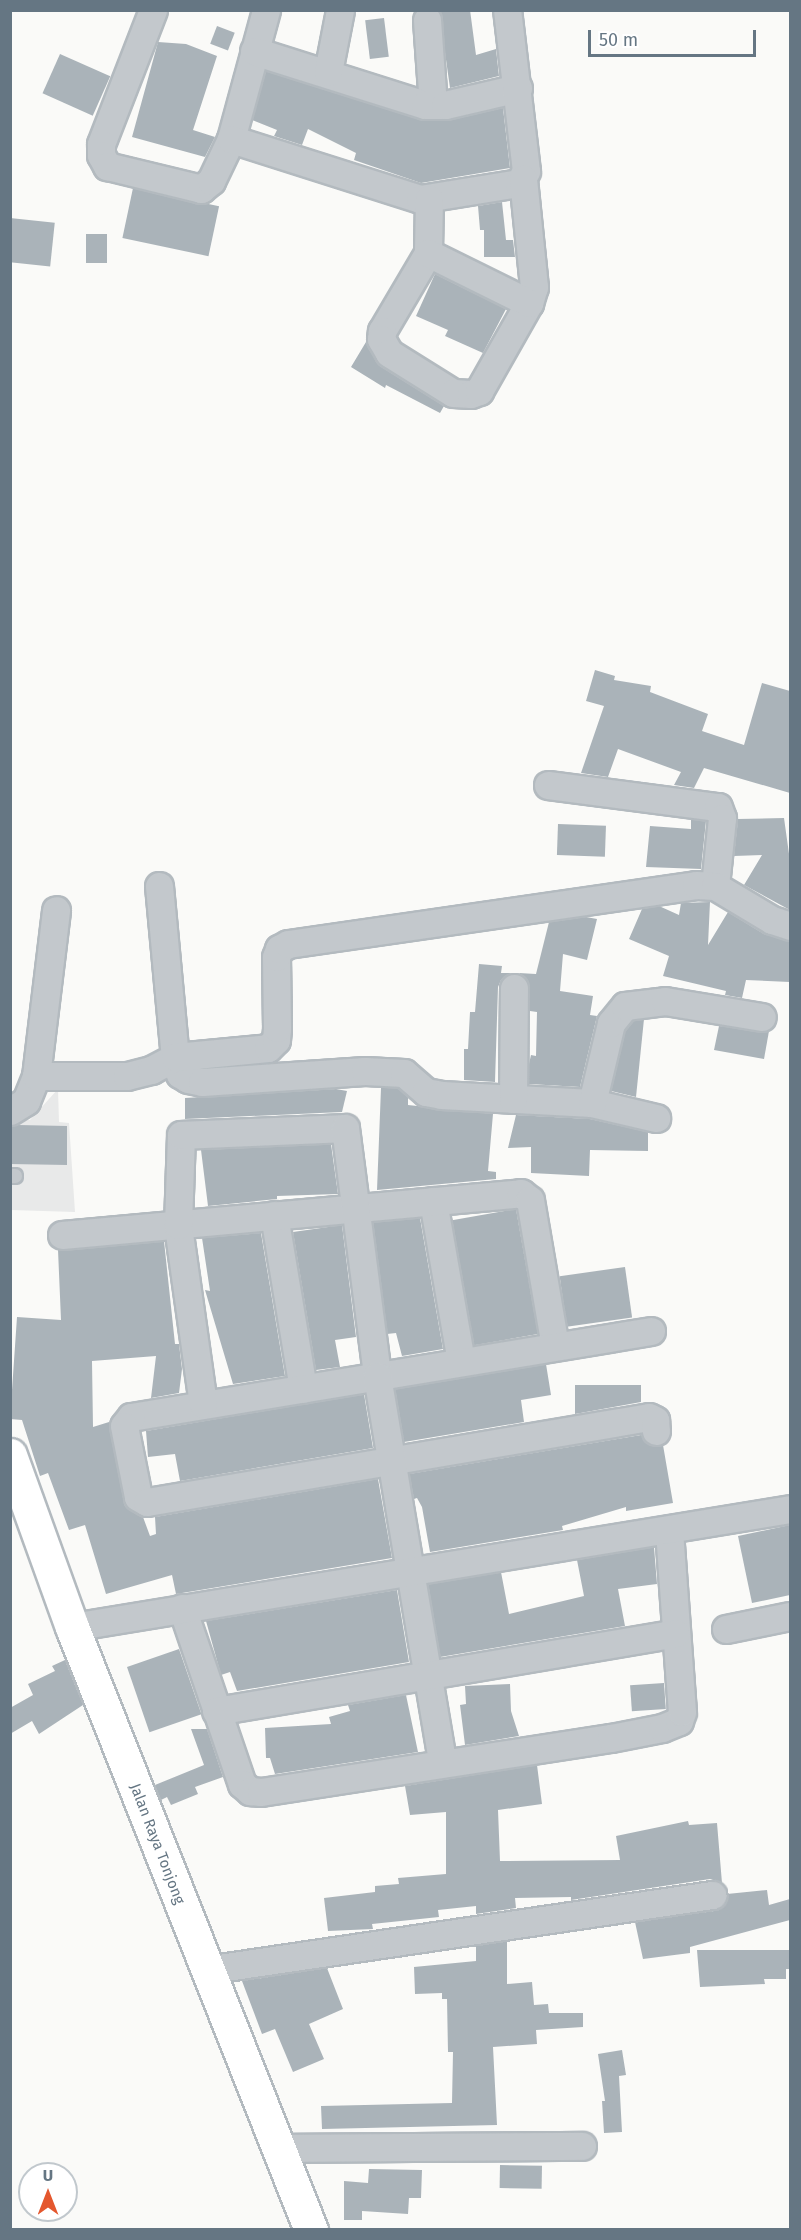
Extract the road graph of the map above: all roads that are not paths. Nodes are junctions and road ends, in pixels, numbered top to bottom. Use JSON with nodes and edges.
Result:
{"nodes":[{"id":1,"x":153,"y":10,"type":"edge"},
{"id":2,"x":266,"y":10,"type":"edge"},
{"id":3,"x":340,"y":10,"type":"edge"},
{"id":4,"x":507,"y":10,"type":"edge"},
{"id":5,"x":427,"y":20,"type":"dead end"},
{"id":6,"x":254,"y":51,"type":"junction"},
{"id":7,"x":328,"y":72,"type":"junction"},
{"id":8,"x":518,"y":87,"type":"junction"},
{"id":9,"x":434,"y":105,"type":"junction"},
{"id":10,"x":231,"y":139,"type":"junction"},
{"id":11,"x":523,"y":179,"type":"junction"},
{"id":12,"x":429,"y":199,"type":"junction"},
{"id":13,"x":428,"y":253,"type":"junction"},
{"id":14,"x":529,"y":303,"type":"junction"},
{"id":15,"x":548,"y":785,"type":"dead end"},
{"id":16,"x":159,"y":886,"type":"dead end"},
{"id":17,"x":715,"y":886,"type":"junction"},
{"id":18,"x":56,"y":910,"type":"dead end"},
{"id":19,"x":790,"y":926,"type":"edge"},
{"id":20,"x":514,"y":988,"type":"dead end"},
{"id":21,"x":762,"y":1017,"type":"dead end"},
{"id":22,"x":175,"y":1057,"type":"junction"},
{"id":23,"x":36,"y":1076,"type":"junction"},
{"id":24,"x":513,"y":1099,"type":"junction"},
{"id":25,"x":592,"y":1103,"type":"junction"},
{"id":26,"x":10,"y":1111,"type":"edge"},
{"id":27,"x":656,"y":1118,"type":"dead end"},
{"id":28,"x":434,"y":1201,"type":"junction"},
{"id":29,"x":358,"y":1207,"type":"junction"},
{"id":30,"x":274,"y":1215,"type":"junction"},
{"id":31,"x":178,"y":1225,"type":"junction"},
{"id":32,"x":62,"y":1235,"type":"dead end"},
{"id":33,"x":651,"y":1331,"type":"dead end"},
{"id":34,"x":555,"y":1346,"type":"junction"},
{"id":35,"x":461,"y":1362,"type":"junction"},
{"id":36,"x":377,"y":1376,"type":"junction"},
{"id":37,"x":303,"y":1389,"type":"junction"},
{"id":38,"x":203,"y":1404,"type":"junction"},
{"id":39,"x":656,"y":1431,"type":"dead end"},
{"id":40,"x":10,"y":1455,"type":"edge"},
{"id":41,"x":391,"y":1459,"type":"junction"},
{"id":42,"x":790,"y":1509,"type":"edge"},
{"id":43,"x":669,"y":1530,"type":"junction"},
{"id":44,"x":410,"y":1571,"type":"junction"},
{"id":45,"x":182,"y":1608,"type":"junction"},
{"id":46,"x":790,"y":1616,"type":"edge"},
{"id":47,"x":72,"y":1627,"type":"junction"},
{"id":48,"x":726,"y":1629,"type":"dead end"},
{"id":49,"x":675,"y":1633,"type":"junction"},
{"id":50,"x":427,"y":1676,"type":"junction"},
{"id":51,"x":216,"y":1711,"type":"junction"},
{"id":52,"x":442,"y":1762,"type":"junction"},
{"id":53,"x":712,"y":1895,"type":"dead end"},
{"id":54,"x":206,"y":1970,"type":"junction"},
{"id":55,"x":582,"y":2146,"type":"dead end"},
{"id":56,"x":281,"y":2148,"type":"junction"},
{"id":57,"x":311,"y":2229,"type":"edge"}],
"edges":[{"from":1,"to":10,"type":"street"},
{"from":2,"to":6,"type":"street"},
{"from":3,"to":7,"type":"street"},
{"from":4,"to":8,"type":"street"},
{"from":5,"to":9,"type":"street"},
{"from":6,"to":7,"type":"street"},
{"from":6,"to":10,"type":"street"},
{"from":7,"to":9,"type":"street"},
{"from":8,"to":9,"type":"street"},
{"from":8,"to":11,"type":"street"},
{"from":10,"to":12,"type":"street"},
{"from":11,"to":12,"type":"street"},
{"from":11,"to":14,"type":"street"},
{"from":12,"to":13,"type":"street"},
{"from":13,"to":14,"type":"street"},
{"from":13,"to":14,"type":"street"},
{"from":15,"to":17,"type":"street"},
{"from":16,"to":22,"type":"street"},
{"from":17,"to":19,"type":"street"},
{"from":17,"to":22,"type":"street"},
{"from":18,"to":23,"type":"street"},
{"from":20,"to":24,"type":"street"},
{"from":21,"to":25,"type":"street"},
{"from":22,"to":23,"type":"street"},
{"from":22,"to":24,"type":"street"},
{"from":23,"to":26,"type":"street"},
{"from":24,"to":25,"type":"street"},
{"from":25,"to":27,"type":"street"},
{"from":28,"to":29,"type":"street"},
{"from":28,"to":34,"type":"street"},
{"from":28,"to":35,"type":"street"},
{"from":29,"to":30,"type":"street"},
{"from":29,"to":31,"type":"street"},
{"from":29,"to":36,"type":"street"},
{"from":30,"to":31,"type":"street"},
{"from":30,"to":37,"type":"street"},
{"from":31,"to":32,"type":"street"},
{"from":31,"to":38,"type":"street"},
{"from":33,"to":34,"type":"street"},
{"from":34,"to":35,"type":"street"},
{"from":35,"to":36,"type":"street"},
{"from":36,"to":37,"type":"street"},
{"from":36,"to":41,"type":"street"},
{"from":37,"to":38,"type":"street"},
{"from":38,"to":41,"type":"street"},
{"from":39,"to":41,"type":"street"},
{"from":40,"to":47,"type":"main road","name":"Jalan Raya Tonjong"},
{"from":41,"to":44,"type":"street"},
{"from":42,"to":43,"type":"street"},
{"from":43,"to":44,"type":"street"},
{"from":43,"to":49,"type":"street"},
{"from":44,"to":45,"type":"street"},
{"from":44,"to":50,"type":"street"},
{"from":45,"to":47,"type":"street"},
{"from":45,"to":51,"type":"street"},
{"from":46,"to":48,"type":"street"},
{"from":47,"to":54,"type":"main road","name":"Jalan Raya Tonjong"},
{"from":49,"to":50,"type":"street"},
{"from":49,"to":52,"type":"street"},
{"from":50,"to":51,"type":"street"},
{"from":50,"to":52,"type":"street"},
{"from":51,"to":52,"type":"street"},
{"from":53,"to":54,"type":"street"},
{"from":54,"to":56,"type":"main road","name":"Jalan Raya Tonjong"},
{"from":55,"to":56,"type":"street"},
{"from":56,"to":57,"type":"main road","name":"Jalan Raya Tonjong"}]}
